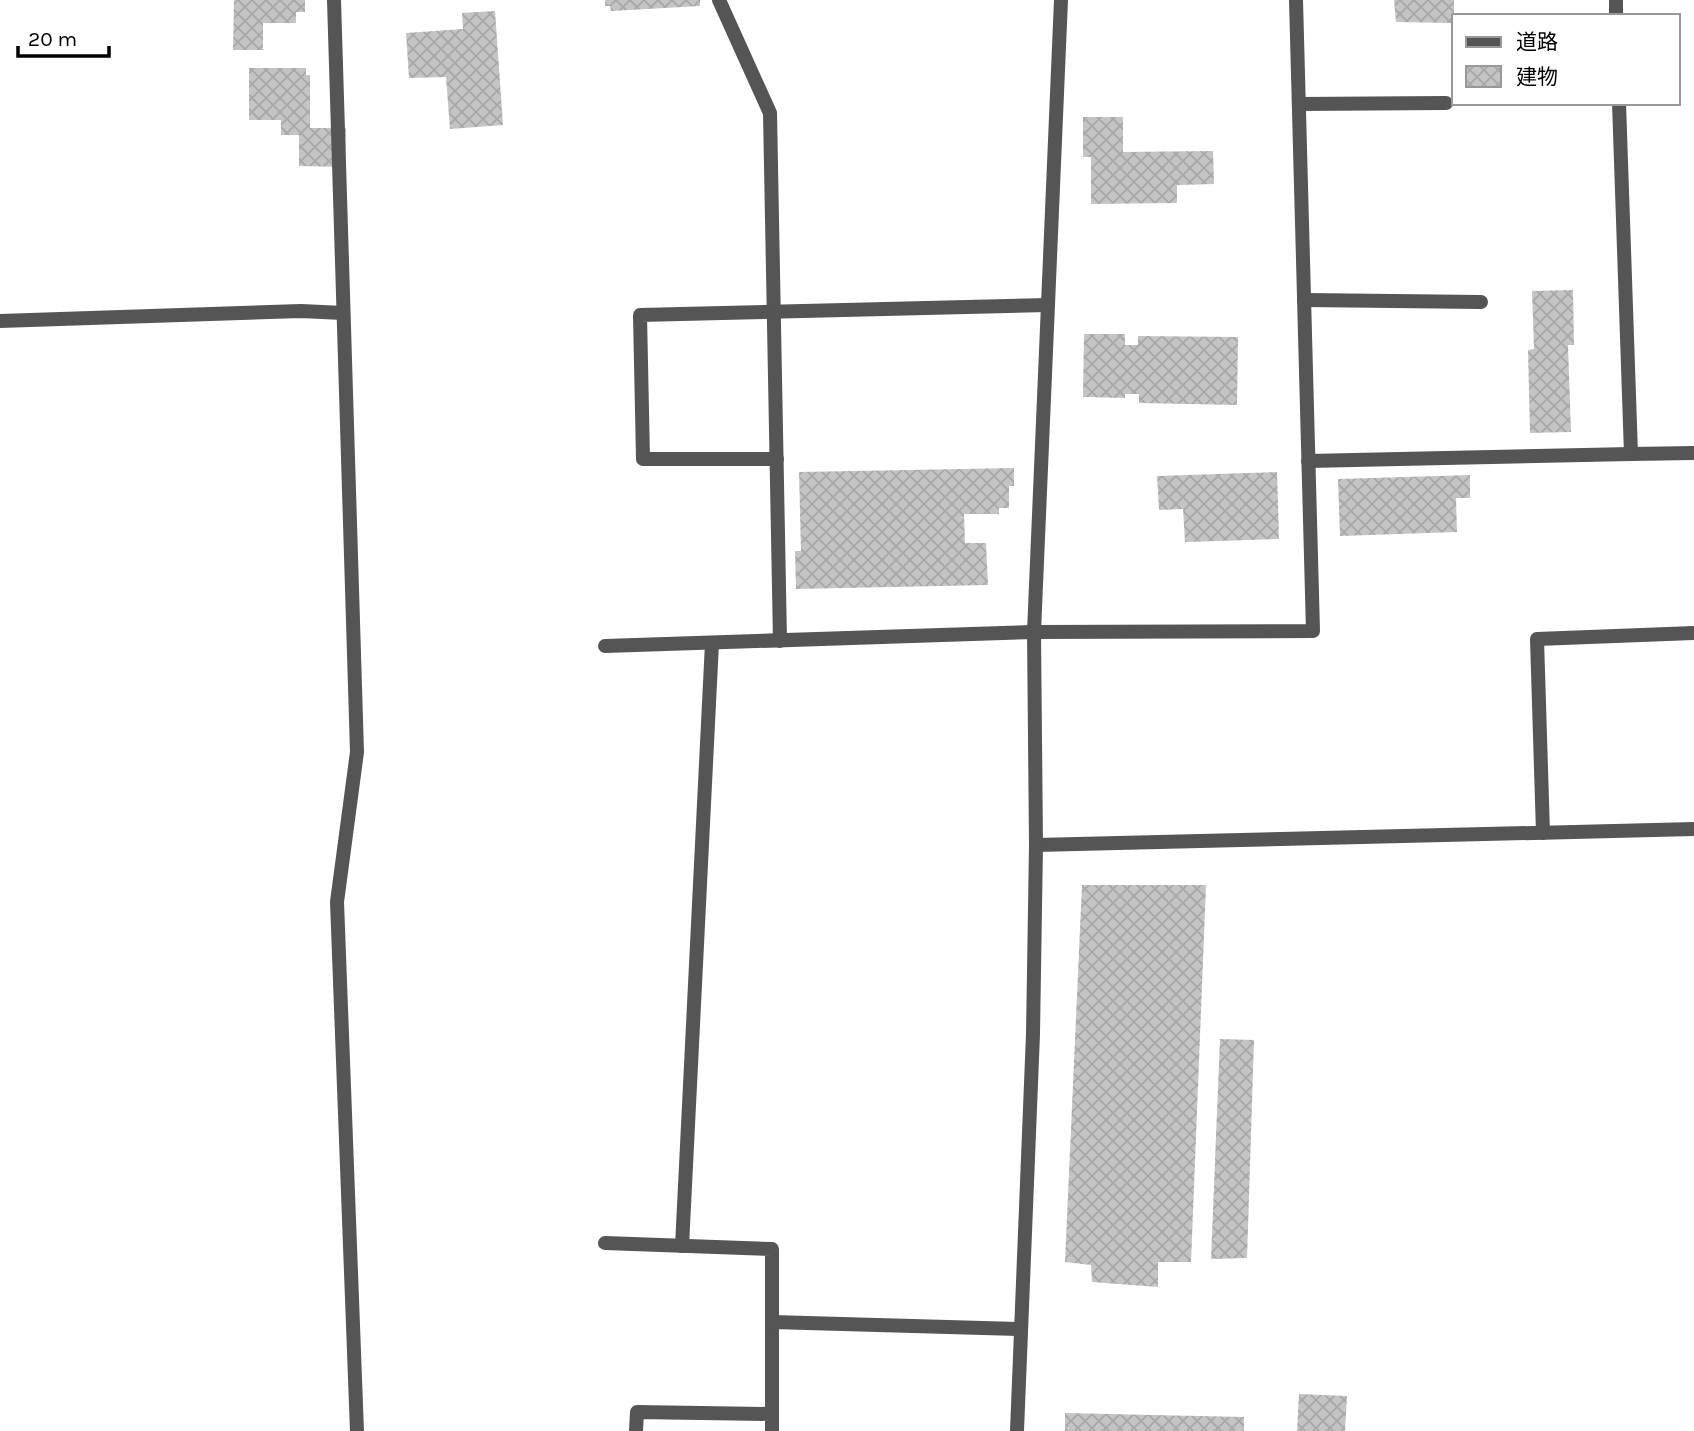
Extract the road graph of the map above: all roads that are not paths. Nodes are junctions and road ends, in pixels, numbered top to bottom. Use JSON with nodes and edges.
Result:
{"nodes":[{"id":1,"x":334,"y":0,"type":"edge"},
{"id":2,"x":719,"y":0,"type":"edge"},
{"id":3,"x":1061,"y":0,"type":"edge"},
{"id":4,"x":1296,"y":0,"type":"edge"},
{"id":5,"x":1446,"y":103,"type":"dead end"},
{"id":6,"x":1299,"y":104,"type":"junction"},
{"id":7,"x":1619,"y":105,"type":"edge"},
{"id":8,"x":1304,"y":300,"type":"junction"},
{"id":9,"x":1481,"y":302,"type":"dead end"},
{"id":10,"x":1048,"y":305,"type":"junction"},
{"id":11,"x":774,"y":312,"type":"junction"},
{"id":12,"x":343,"y":313,"type":"junction"},
{"id":13,"x":0,"y":321,"type":"edge"},
{"id":14,"x":1694,"y":453,"type":"edge"},
{"id":15,"x":1631,"y":454,"type":"junction"},
{"id":16,"x":777,"y":459,"type":"junction"},
{"id":17,"x":1308,"y":461,"type":"junction"},
{"id":18,"x":1034,"y":632,"type":"junction"},
{"id":19,"x":1694,"y":633,"type":"edge"},
{"id":20,"x":780,"y":640,"type":"junction"},
{"id":21,"x":712,"y":643,"type":"junction"},
{"id":22,"x":605,"y":646,"type":"dead end"},
{"id":23,"x":1694,"y":829,"type":"edge"},
{"id":24,"x":1543,"y":833,"type":"junction"},
{"id":25,"x":1036,"y":845,"type":"junction"},
{"id":26,"x":605,"y":1243,"type":"dead end"},
{"id":27,"x":682,"y":1246,"type":"junction"},
{"id":28,"x":772,"y":1322,"type":"junction"},
{"id":29,"x":1021,"y":1329,"type":"junction"},
{"id":30,"x":772,"y":1414,"type":"junction"},
{"id":31,"x":357,"y":1431,"type":"edge"},
{"id":32,"x":636,"y":1431,"type":"edge"},
{"id":33,"x":772,"y":1431,"type":"edge"},
{"id":34,"x":1017,"y":1431,"type":"edge"}],
"edges":[{"from":1,"to":12,"type":"street"},
{"from":2,"to":11,"type":"street"},
{"from":3,"to":10,"type":"street"},
{"from":4,"to":6,"type":"street"},
{"from":5,"to":6,"type":"street"},
{"from":6,"to":8,"type":"street"},
{"from":7,"to":15,"type":"street"},
{"from":8,"to":9,"type":"street"},
{"from":8,"to":17,"type":"street"},
{"from":10,"to":11,"type":"street"},
{"from":10,"to":18,"type":"street"},
{"from":11,"to":16,"type":"street"},
{"from":11,"to":16,"type":"street"},
{"from":12,"to":13,"type":"street"},
{"from":12,"to":31,"type":"street"},
{"from":14,"to":15,"type":"street"},
{"from":15,"to":17,"type":"street"},
{"from":16,"to":20,"type":"street"},
{"from":17,"to":18,"type":"street"},
{"from":18,"to":20,"type":"street"},
{"from":18,"to":25,"type":"street"},
{"from":19,"to":24,"type":"street"},
{"from":20,"to":21,"type":"street"},
{"from":21,"to":22,"type":"street"},
{"from":21,"to":27,"type":"street"},
{"from":23,"to":24,"type":"street"},
{"from":24,"to":25,"type":"street"},
{"from":25,"to":29,"type":"street"},
{"from":26,"to":27,"type":"street"},
{"from":27,"to":28,"type":"street"},
{"from":28,"to":29,"type":"street"},
{"from":28,"to":30,"type":"street"},
{"from":29,"to":34,"type":"street"},
{"from":30,"to":32,"type":"street"},
{"from":30,"to":33,"type":"street"}]}
